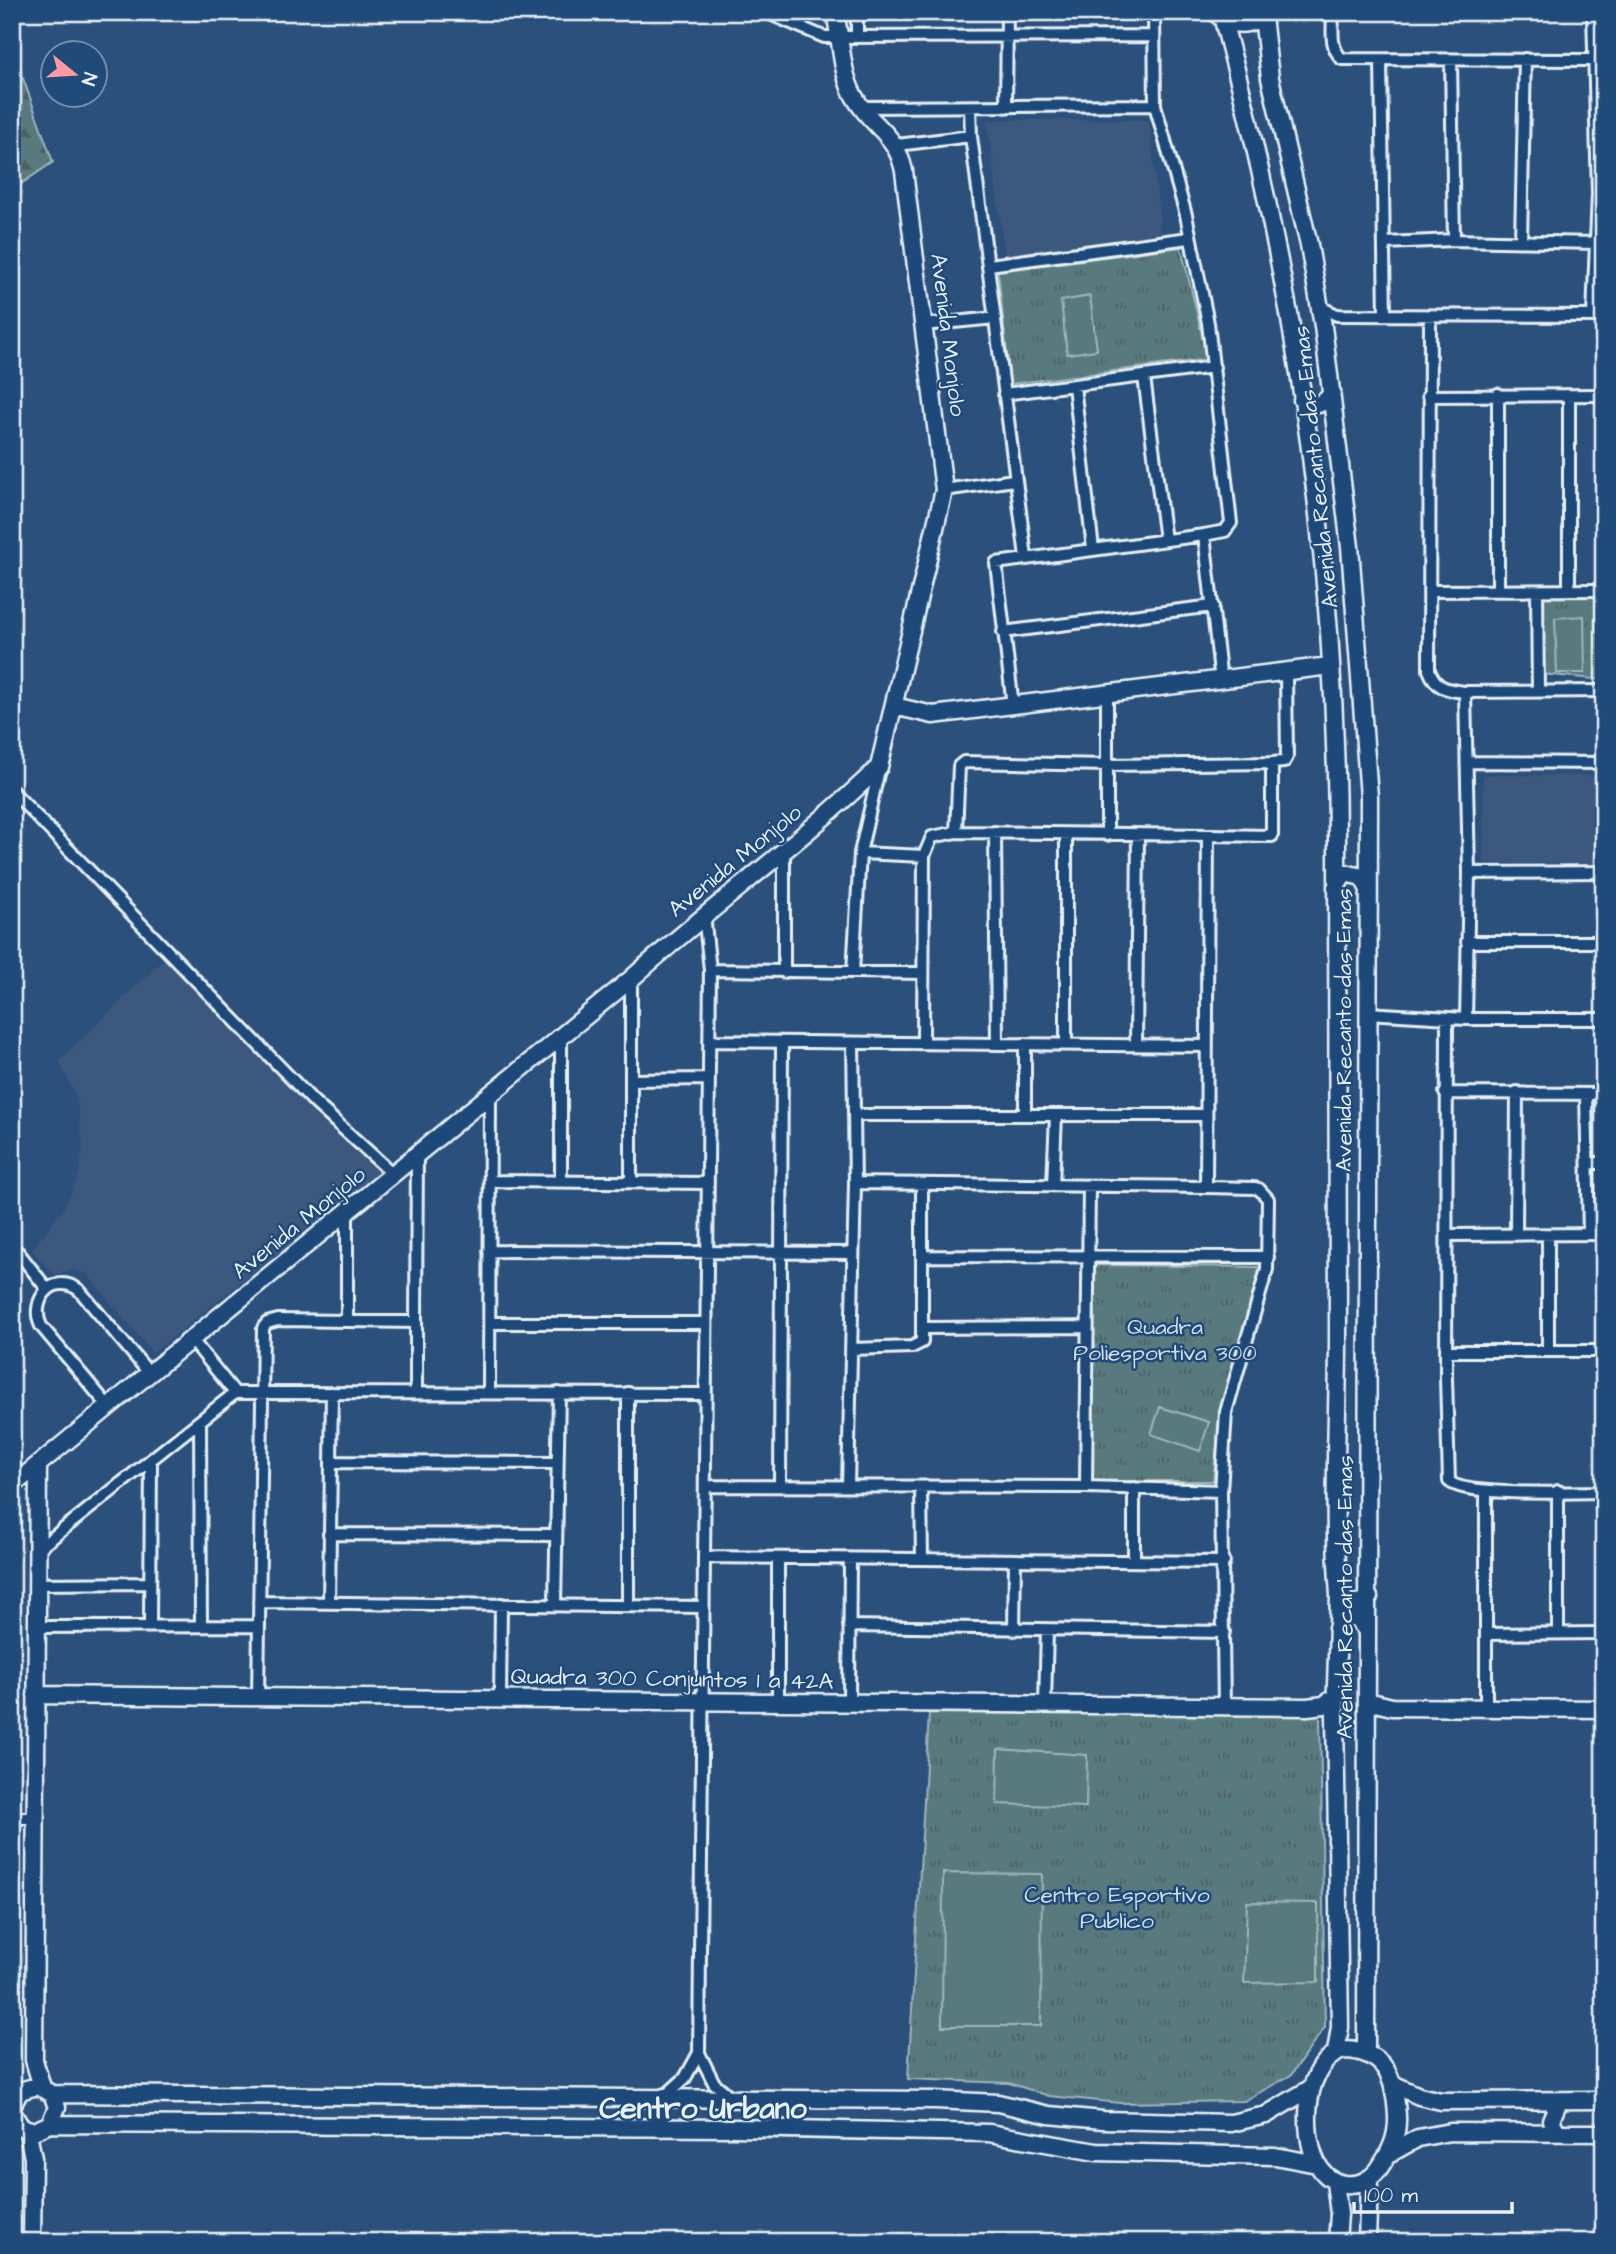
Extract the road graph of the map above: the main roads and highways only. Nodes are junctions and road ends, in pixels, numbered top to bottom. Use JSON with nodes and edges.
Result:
{"nodes":[{"id":1,"x":835,"y":12,"type":"edge"},
{"id":2,"x":1264,"y":14,"type":"edge"},
{"id":3,"x":1219,"y":16,"type":"edge"},
{"id":4,"x":1283,"y":130,"type":"junction"},
{"id":5,"x":1254,"y":132,"type":"junction"},
{"id":6,"x":1332,"y":392,"type":"junction"},
{"id":7,"x":1302,"y":400,"type":"junction"},
{"id":8,"x":1311,"y":468,"type":"junction"},
{"id":9,"x":1340,"y":472,"type":"junction"},
{"id":10,"x":1330,"y":666,"type":"junction"},
{"id":11,"x":894,"y":706,"type":"junction"},
{"id":12,"x":1337,"y":838,"type":"junction"},
{"id":13,"x":1368,"y":844,"type":"junction"},
{"id":14,"x":1367,"y":886,"type":"junction"},
{"id":15,"x":1336,"y":887,"type":"junction"},
{"id":16,"x":38,"y":1465,"type":"junction"},
{"id":17,"x":12,"y":1486,"type":"edge"},
{"id":18,"x":1339,"y":1595,"type":"junction"},
{"id":19,"x":1369,"y":1597,"type":"junction"},
{"id":20,"x":1337,"y":1628,"type":"junction"},
{"id":21,"x":1367,"y":1630,"type":"junction"},
{"id":22,"x":1367,"y":1653,"type":"junction"},
{"id":23,"x":1336,"y":1662,"type":"junction"},
{"id":24,"x":36,"y":1695,"type":"junction"},
{"id":25,"x":1336,"y":1696,"type":"junction"},
{"id":26,"x":1307,"y":1707,"type":"junction"},
{"id":27,"x":1367,"y":1707,"type":"junction"},
{"id":28,"x":1604,"y":1709,"type":"edge"},
{"id":29,"x":1335,"y":1715,"type":"junction"},
{"id":30,"x":1336,"y":2052,"type":"junction"},
{"id":31,"x":1366,"y":2052,"type":"junction"},
{"id":32,"x":34,"y":2060,"type":"junction"},
{"id":33,"x":1393,"y":2084,"type":"junction"},
{"id":34,"x":1311,"y":2088,"type":"junction"},
{"id":35,"x":47,"y":2091,"type":"junction"},
{"id":36,"x":16,"y":2095,"type":"edge"},
{"id":37,"x":664,"y":2097,"type":"junction"},
{"id":38,"x":732,"y":2098,"type":"junction"},
{"id":39,"x":1604,"y":2100,"type":"edge"},
{"id":40,"x":1559,"y":2101,"type":"junction"},
{"id":41,"x":27,"y":2123,"type":"edge"},
{"id":42,"x":662,"y":2128,"type":"junction"},
{"id":43,"x":735,"y":2128,"type":"junction"},
{"id":44,"x":1557,"y":2132,"type":"junction"},
{"id":45,"x":1604,"y":2133,"type":"edge"},
{"id":46,"x":1391,"y":2153,"type":"junction"},
{"id":47,"x":1317,"y":2164,"type":"junction"},
{"id":48,"x":1369,"y":2181,"type":"junction"},
{"id":49,"x":1335,"y":2182,"type":"junction"},
{"id":50,"x":32,"y":2242,"type":"edge"},
{"id":51,"x":1337,"y":2242,"type":"edge"},
{"id":52,"x":1367,"y":2242,"type":"edge"}],
"edges":[{"from":1,"to":11,"type":"main road","name":"Avenida Monjolo"},
{"from":2,"to":3,"type":"main road"},
{"from":2,"to":4,"type":"main road","name":"Avenida Recanto das Emas"},
{"from":3,"to":5,"type":"main road","name":"Avenida Recanto das Emas"},
{"from":4,"to":5,"type":"main road"},
{"from":4,"to":6,"type":"main road","name":"Avenida Recanto das Emas"},
{"from":5,"to":7,"type":"main road","name":"Avenida Recanto das Emas"},
{"from":6,"to":7,"type":"main road"},
{"from":6,"to":9,"type":"main road","name":"Avenida Recanto das Emas"},
{"from":7,"to":8,"type":"main road","name":"Avenida Recanto das Emas"},
{"from":8,"to":9,"type":"main road"},
{"from":8,"to":10,"type":"main road","name":"Avenida Recanto das Emas"},
{"from":9,"to":13,"type":"main road","name":"Avenida Recanto das Emas"},
{"from":10,"to":11,"type":"main road"},
{"from":10,"to":12,"type":"main road","name":"Avenida Recanto das Emas"},
{"from":11,"to":16,"type":"main road","name":"Avenida Monjolo"},
{"from":12,"to":13,"type":"main road"},
{"from":12,"to":15,"type":"main road","name":"Avenida Recanto das Emas"},
{"from":13,"to":14,"type":"main road","name":"Avenida Recanto das Emas"},
{"from":14,"to":15,"type":"main road"},
{"from":14,"to":19,"type":"main road","name":"Avenida Recanto das Emas"},
{"from":15,"to":18,"type":"main road","name":"Avenida Recanto das Emas"},
{"from":16,"to":17,"type":"main road","name":"Avenida Monjolo"},
{"from":16,"to":24,"type":"main road"},
{"from":18,"to":19,"type":"main road"},
{"from":18,"to":20,"type":"main road","name":"Avenida Recanto das Emas"},
{"from":19,"to":21,"type":"main road","name":"Avenida Recanto das Emas"},
{"from":20,"to":21,"type":"main road"},
{"from":20,"to":23,"type":"main road","name":"Avenida Recanto das Emas"},
{"from":21,"to":22,"type":"main road","name":"Avenida Recanto das Emas"},
{"from":22,"to":23,"type":"main road"},
{"from":22,"to":27,"type":"main road","name":"Avenida Recanto das Emas"},
{"from":23,"to":25,"type":"main road","name":"Avenida Recanto das Emas"},
{"from":24,"to":26,"type":"main road","name":"Quadra 300 Conjuntos 1 a 42A"},
{"from":24,"to":32,"type":"main road"},
{"from":25,"to":26,"type":"main road","name":"Quadra 300 Conjuntos 1 a 42A"},
{"from":25,"to":29,"type":"main road","name":"Avenida Recanto das Emas"},
{"from":26,"to":29,"type":"main road","name":"Quadra 300 Conjuntos 1 a 42A"},
{"from":27,"to":28,"type":"main road"},
{"from":27,"to":31,"type":"main road","name":"Avenida Recanto das Emas"},
{"from":29,"to":30,"type":"main road","name":"Avenida Recanto das Emas"},
{"from":30,"to":31,"type":"main road"},
{"from":30,"to":34,"type":"main road"},
{"from":31,"to":33,"type":"main road"},
{"from":32,"to":35,"type":"main road"},
{"from":32,"to":36,"type":"main road"},
{"from":33,"to":40,"type":"main road"},
{"from":33,"to":46,"type":"main road"},
{"from":34,"to":38,"type":"main road"},
{"from":34,"to":47,"type":"main road"},
{"from":35,"to":36,"type":"main road"},
{"from":35,"to":37,"type":"main road"},
{"from":35,"to":41,"type":"main road"},
{"from":37,"to":38,"type":"main road"},
{"from":37,"to":42,"type":"main road"},
{"from":38,"to":43,"type":"main road"},
{"from":39,"to":40,"type":"main road"},
{"from":40,"to":44,"type":"main road"},
{"from":41,"to":42,"type":"main road"},
{"from":41,"to":50,"type":"main road"},
{"from":42,"to":43,"type":"main road"},
{"from":43,"to":47,"type":"main road"},
{"from":44,"to":45,"type":"main road"},
{"from":44,"to":46,"type":"main road"},
{"from":46,"to":48,"type":"main road"},
{"from":47,"to":49,"type":"main road"},
{"from":48,"to":49,"type":"main road"},
{"from":48,"to":52,"type":"main road"},
{"from":49,"to":51,"type":"main road"}]}
